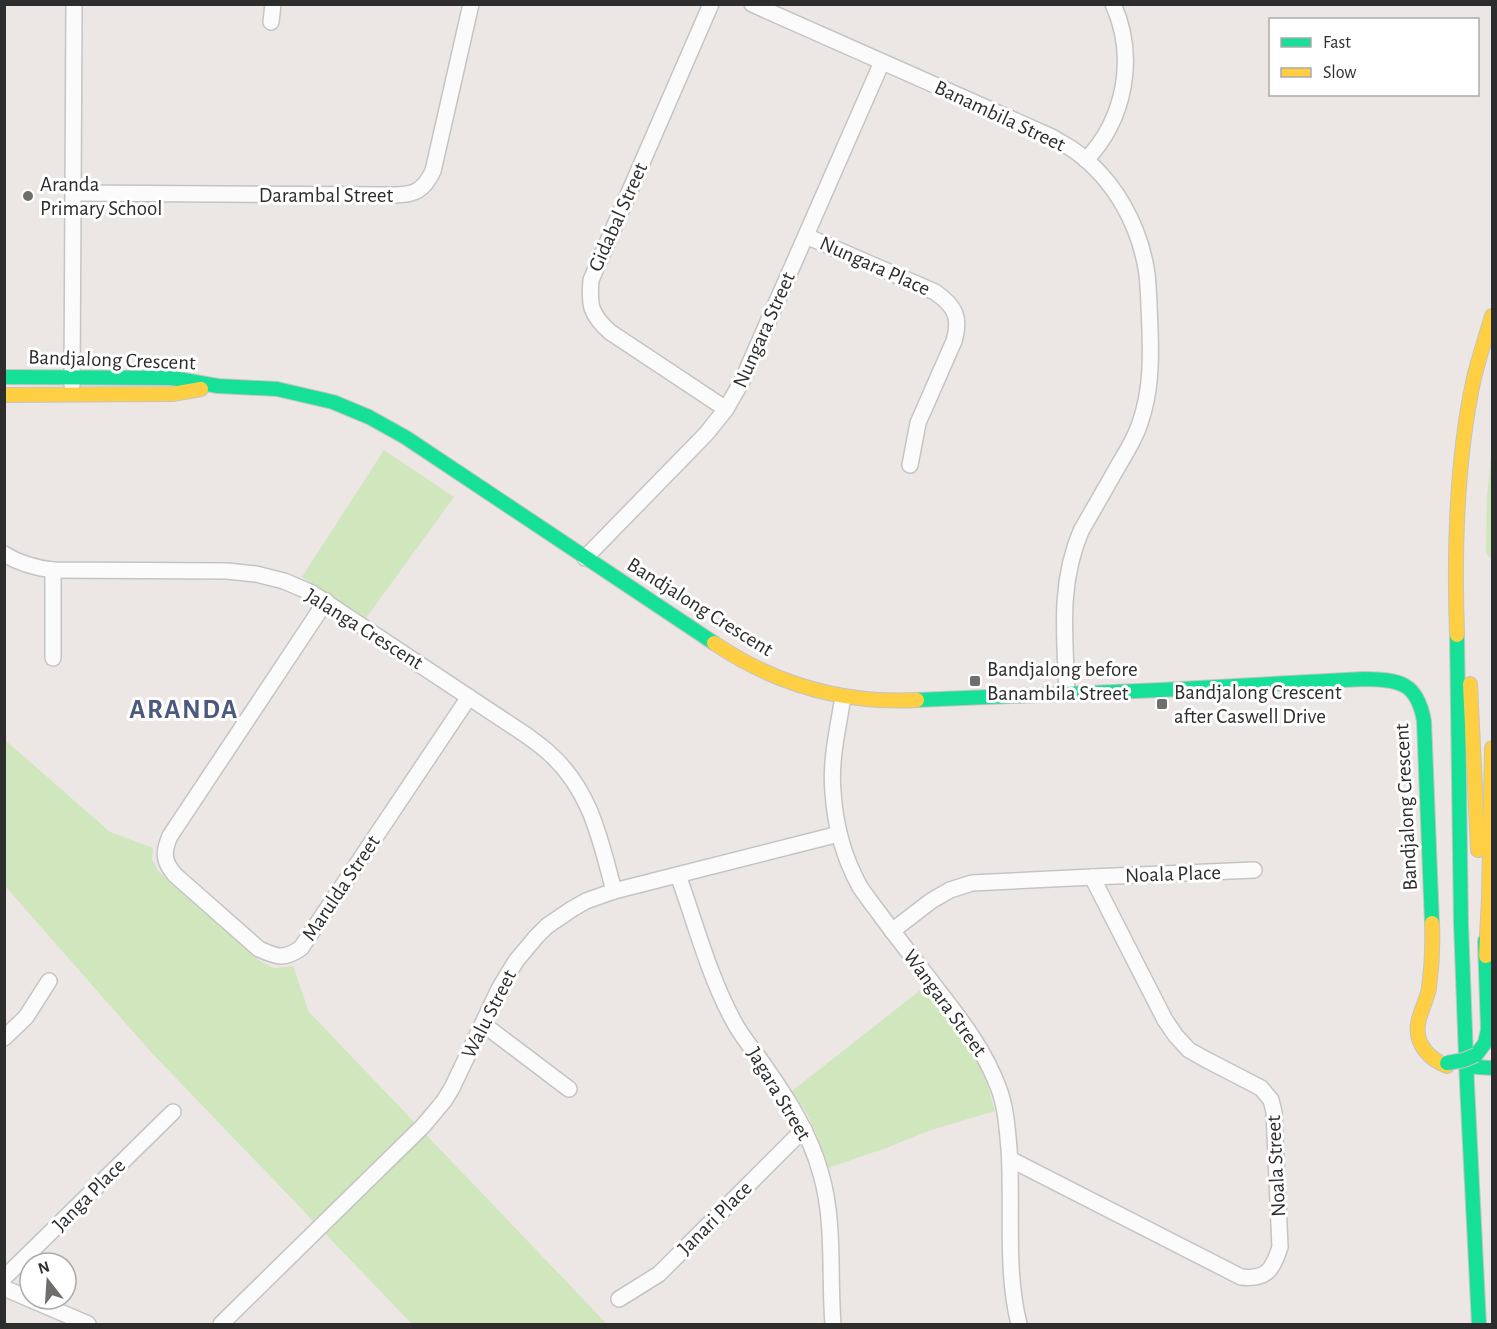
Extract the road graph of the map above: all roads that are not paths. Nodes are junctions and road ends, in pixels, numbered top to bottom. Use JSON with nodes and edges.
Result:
{"nodes":[{"id":1,"x":74,"y":4,"type":"edge"},
{"id":2,"x":273,"y":4,"type":"edge"},
{"id":3,"x":471,"y":4,"type":"edge"},
{"id":4,"x":711,"y":4,"type":"edge"},
{"id":5,"x":752,"y":4,"type":"edge"},
{"id":6,"x":1113,"y":4,"type":"edge"},
{"id":7,"x":271,"y":22,"type":"dead end"},
{"id":8,"x":882,"y":62,"type":"junction"},
{"id":9,"x":1086,"y":160,"type":"junction"},
{"id":10,"x":73,"y":193,"type":"junction"},
{"id":11,"x":806,"y":236,"type":"junction"},
{"id":12,"x":1492,"y":316,"type":"edge"},
{"id":13,"x":4,"y":377,"type":"edge"},
{"id":14,"x":72,"y":378,"type":"junction"},
{"id":15,"x":218,"y":386,"type":"junction"},
{"id":16,"x":4,"y":395,"type":"edge"},
{"id":17,"x":72,"y":395,"type":"junction"},
{"id":18,"x":726,"y":409,"type":"junction"},
{"id":19,"x":910,"y":465,"type":"dead end"},
{"id":20,"x":1459,"y":513,"type":"junction"},
{"id":21,"x":4,"y":554,"type":"edge"},
{"id":22,"x":585,"y":558,"type":"junction"},
{"id":23,"x":53,"y":570,"type":"junction"},
{"id":24,"x":326,"y":601,"type":"junction"},
{"id":25,"x":53,"y":658,"type":"dead end"},
{"id":26,"x":1067,"y":694,"type":"junction"},
{"id":27,"x":469,"y":697,"type":"junction"},
{"id":28,"x":843,"y":697,"type":"junction"},
{"id":29,"x":1492,"y":748,"type":"edge"},
{"id":30,"x":839,"y":834,"type":"junction"},
{"id":31,"x":1254,"y":870,"type":"dead end"},
{"id":32,"x":678,"y":875,"type":"junction"},
{"id":33,"x":1092,"y":877,"type":"junction"},
{"id":34,"x":614,"y":891,"type":"junction"},
{"id":35,"x":892,"y":931,"type":"junction"},
{"id":36,"x":1486,"y":956,"type":"junction"},
{"id":37,"x":49,"y":981,"type":"dead end"},
{"id":38,"x":483,"y":1024,"type":"junction"},
{"id":39,"x":4,"y":1038,"type":"edge"},
{"id":40,"x":1483,"y":1064,"type":"edge"},
{"id":41,"x":569,"y":1089,"type":"dead end"},
{"id":42,"x":173,"y":1112,"type":"dead end"},
{"id":43,"x":804,"y":1128,"type":"junction"},
{"id":44,"x":1010,"y":1160,"type":"junction"},
{"id":45,"x":4,"y":1278,"type":"edge"},
{"id":46,"x":4,"y":1288,"type":"edge"},
{"id":47,"x":619,"y":1299,"type":"dead end"},
{"id":48,"x":87,"y":1324,"type":"edge"},
{"id":49,"x":222,"y":1324,"type":"edge"},
{"id":50,"x":834,"y":1324,"type":"edge"},
{"id":51,"x":1019,"y":1324,"type":"edge"},
{"id":52,"x":1479,"y":1324,"type":"edge"}],
"edges":[{"from":1,"to":10,"type":"street"},
{"from":2,"to":7,"type":"street"},
{"from":3,"to":10,"type":"street","name":"Darambal Street"},
{"from":4,"to":18,"type":"street","name":"Gidabal Street"},
{"from":5,"to":8,"type":"street","name":"Banambila Street"},
{"from":6,"to":9,"type":"street"},
{"from":8,"to":9,"type":"street","name":"Banambila Street"},
{"from":8,"to":11,"type":"street","name":"Nungara Street"},
{"from":9,"to":26,"type":"street","name":"Banambila Street"},
{"from":10,"to":14,"type":"street"},
{"from":11,"to":18,"type":"street","name":"Nungara Street"},
{"from":11,"to":19,"type":"street","name":"Nungara Place"},
{"from":12,"to":20,"type":"main road"},
{"from":13,"to":14,"type":"main road","name":"Bandjalong Crescent"},
{"from":14,"to":15,"type":"main road","name":"Bandjalong Crescent"},
{"from":14,"to":17,"type":"street"},
{"from":15,"to":17,"type":"main road","name":"Bandjalong Crescent"},
{"from":15,"to":22,"type":"main road","name":"Bandjalong Crescent"},
{"from":16,"to":17,"type":"main road","name":"Bandjalong Crescent"},
{"from":18,"to":22,"type":"street","name":"Nungara Street"},
{"from":20,"to":36,"type":"main road"},
{"from":20,"to":52,"type":"main road"},
{"from":21,"to":23,"type":"street","name":"Jalanga Crescent"},
{"from":22,"to":28,"type":"main road","name":"Bandjalong Crescent"},
{"from":23,"to":24,"type":"street","name":"Jalanga Crescent"},
{"from":23,"to":25,"type":"street"},
{"from":24,"to":27,"type":"street","name":"Jalanga Crescent"},
{"from":24,"to":27,"type":"street","name":"Marulda Street"},
{"from":26,"to":28,"type":"main road","name":"Bandjalong Crescent"},
{"from":26,"to":40,"type":"main road","name":"Bandjalong Crescent"},
{"from":27,"to":34,"type":"street","name":"Jalanga Crescent"},
{"from":28,"to":30,"type":"street","name":"Wangara Street"},
{"from":29,"to":36,"type":"main road"},
{"from":30,"to":32,"type":"street","name":"Walu Street"},
{"from":30,"to":35,"type":"street","name":"Wangara Street"},
{"from":31,"to":33,"type":"street","name":"Noala Place"},
{"from":32,"to":34,"type":"street","name":"Walu Street"},
{"from":32,"to":43,"type":"street","name":"Jagara Street"},
{"from":33,"to":35,"type":"street"},
{"from":33,"to":44,"type":"street","name":"Noala Street"},
{"from":34,"to":38,"type":"street","name":"Walu Street"},
{"from":35,"to":44,"type":"street","name":"Wangara Street"},
{"from":36,"to":40,"type":"main road"},
{"from":37,"to":39,"type":"street"},
{"from":38,"to":41,"type":"street"},
{"from":38,"to":49,"type":"street","name":"Walu Street"},
{"from":42,"to":45,"type":"street","name":"Janga Place"},
{"from":43,"to":47,"type":"street","name":"Janari Place"},
{"from":43,"to":50,"type":"street","name":"Jagara Street"},
{"from":44,"to":51,"type":"street","name":"Wangara Street"},
{"from":46,"to":48,"type":"street"}]}
